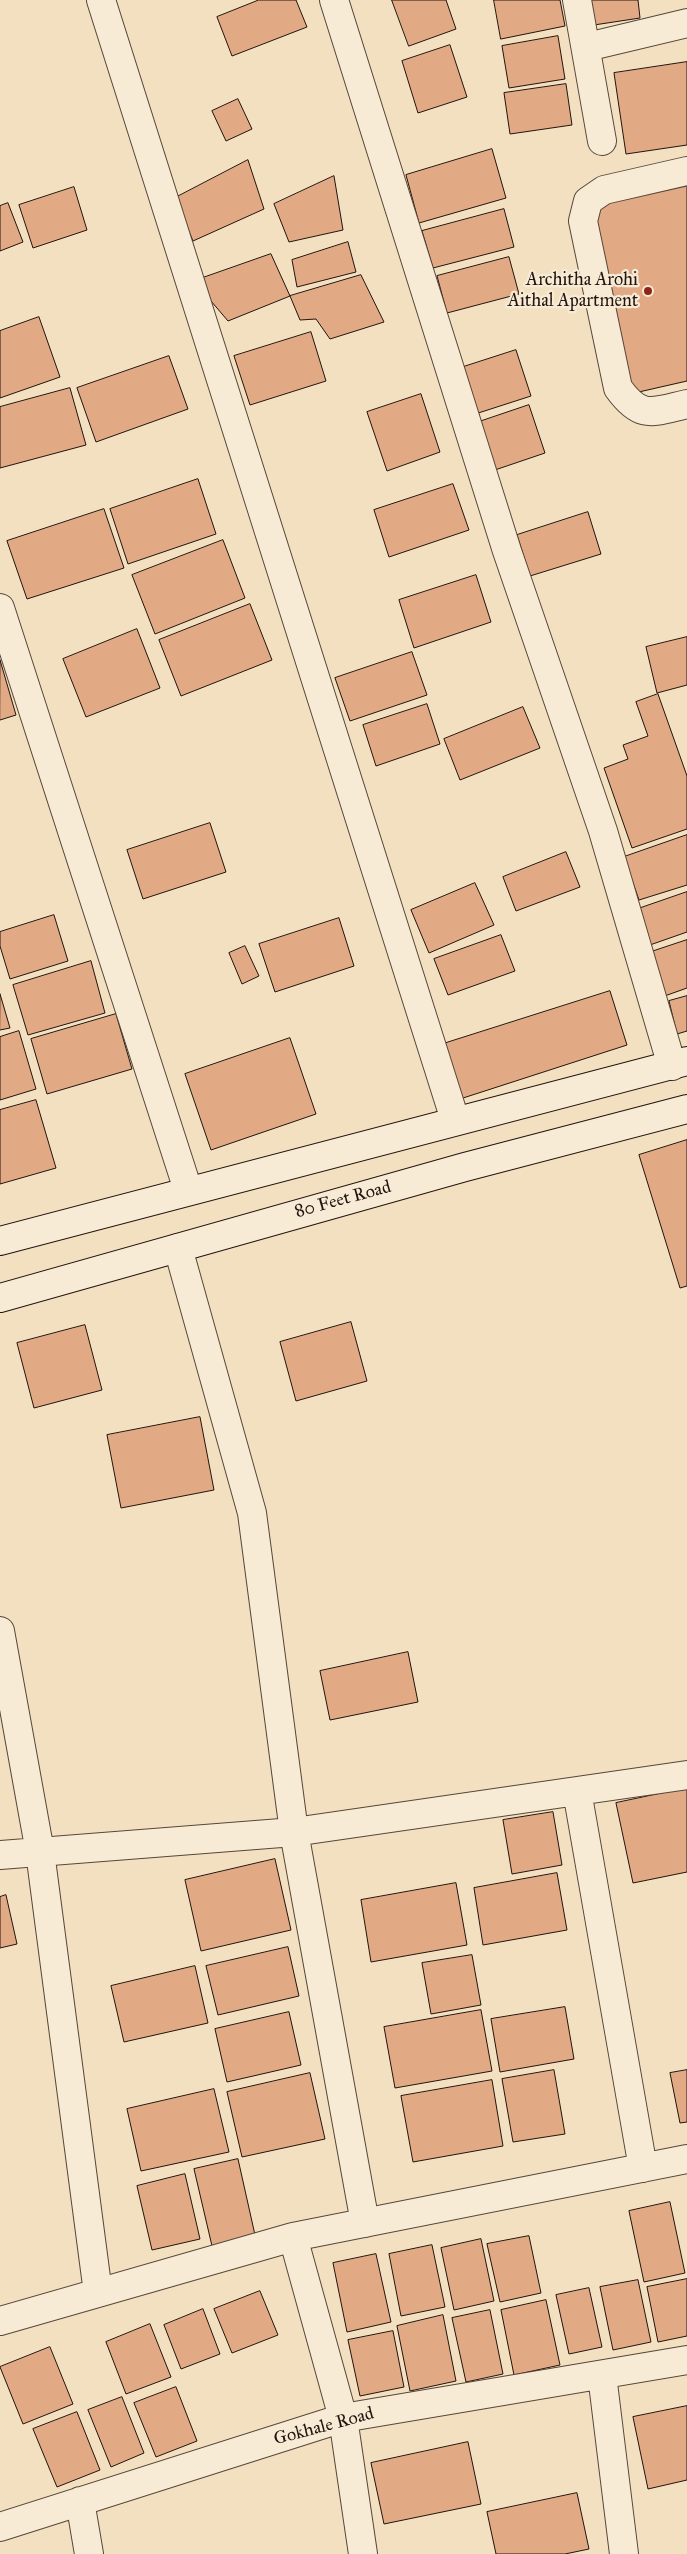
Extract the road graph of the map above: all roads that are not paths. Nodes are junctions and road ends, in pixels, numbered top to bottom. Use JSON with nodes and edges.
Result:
{"nodes":[{"id":1,"x":101,"y":0,"type":"edge"},
{"id":2,"x":334,"y":0,"type":"edge"},
{"id":3,"x":577,"y":0,"type":"edge"},
{"id":4,"x":687,"y":23,"type":"edge"},
{"id":5,"x":587,"y":47,"type":"junction"},
{"id":6,"x":602,"y":141,"type":"dead end"},
{"id":7,"x":687,"y":171,"type":"edge"},
{"id":8,"x":687,"y":404,"type":"edge"},
{"id":9,"x":0,"y":608,"type":"edge"},
{"id":10,"x":679,"y":1063,"type":"edge"},
{"id":11,"x":687,"y":1109,"type":"edge"},
{"id":12,"x":455,"y":1120,"type":"junction"},
{"id":13,"x":188,"y":1190,"type":"junction"},
{"id":14,"x":0,"y":1241,"type":"edge"},
{"id":15,"x":178,"y":1248,"type":"junction"},
{"id":16,"x":0,"y":1298,"type":"edge"},
{"id":17,"x":0,"y":1631,"type":"edge"},
{"id":18,"x":687,"y":1775,"type":"edge"},
{"id":19,"x":577,"y":1791,"type":"junction"},
{"id":20,"x":294,"y":1832,"type":"junction"},
{"id":21,"x":40,"y":1852,"type":"junction"},
{"id":22,"x":0,"y":1855,"type":"edge"},
{"id":23,"x":687,"y":2159,"type":"edge"},
{"id":24,"x":643,"y":2168,"type":"junction"},
{"id":25,"x":365,"y":2223,"type":"junction"},
{"id":26,"x":293,"y":2237,"type":"junction"},
{"id":27,"x":98,"y":2293,"type":"junction"},
{"id":28,"x":0,"y":2321,"type":"edge"},
{"id":29,"x":687,"y":2360,"type":"edge"},
{"id":30,"x":602,"y":2375,"type":"junction"},
{"id":31,"x":343,"y":2418,"type":"junction"},
{"id":32,"x":80,"y":2501,"type":"junction"},
{"id":33,"x":0,"y":2527,"type":"edge"},
{"id":34,"x":89,"y":2554,"type":"edge"},
{"id":35,"x":363,"y":2554,"type":"edge"},
{"id":36,"x":624,"y":2554,"type":"edge"}],
"edges":[{"from":1,"to":12,"type":"street"},
{"from":2,"to":10,"type":"street"},
{"from":3,"to":5,"type":"street"},
{"from":4,"to":5,"type":"street"},
{"from":5,"to":6,"type":"street"},
{"from":7,"to":8,"type":"street"},
{"from":9,"to":13,"type":"street"},
{"from":10,"to":12,"type":"street"},
{"from":11,"to":15,"type":"street","name":"80 Feet Road"},
{"from":12,"to":13,"type":"street"},
{"from":13,"to":14,"type":"street"},
{"from":15,"to":16,"type":"street","name":"80 Feet Road"},
{"from":15,"to":20,"type":"street"},
{"from":17,"to":21,"type":"street"},
{"from":18,"to":19,"type":"street"},
{"from":19,"to":20,"type":"street"},
{"from":19,"to":24,"type":"street"},
{"from":20,"to":21,"type":"street"},
{"from":20,"to":25,"type":"street"},
{"from":21,"to":22,"type":"street"},
{"from":21,"to":27,"type":"street"},
{"from":23,"to":24,"type":"street"},
{"from":24,"to":25,"type":"street"},
{"from":25,"to":26,"type":"street"},
{"from":26,"to":27,"type":"street"},
{"from":26,"to":31,"type":"street"},
{"from":27,"to":28,"type":"street"},
{"from":29,"to":30,"type":"street","name":"Gokhale Road"},
{"from":30,"to":31,"type":"street","name":"Gokhale Road"},
{"from":30,"to":36,"type":"street"},
{"from":31,"to":32,"type":"street","name":"Gokhale Road"},
{"from":31,"to":35,"type":"street"},
{"from":32,"to":33,"type":"street","name":"Gokhale Road"},
{"from":32,"to":34,"type":"street"}]}
